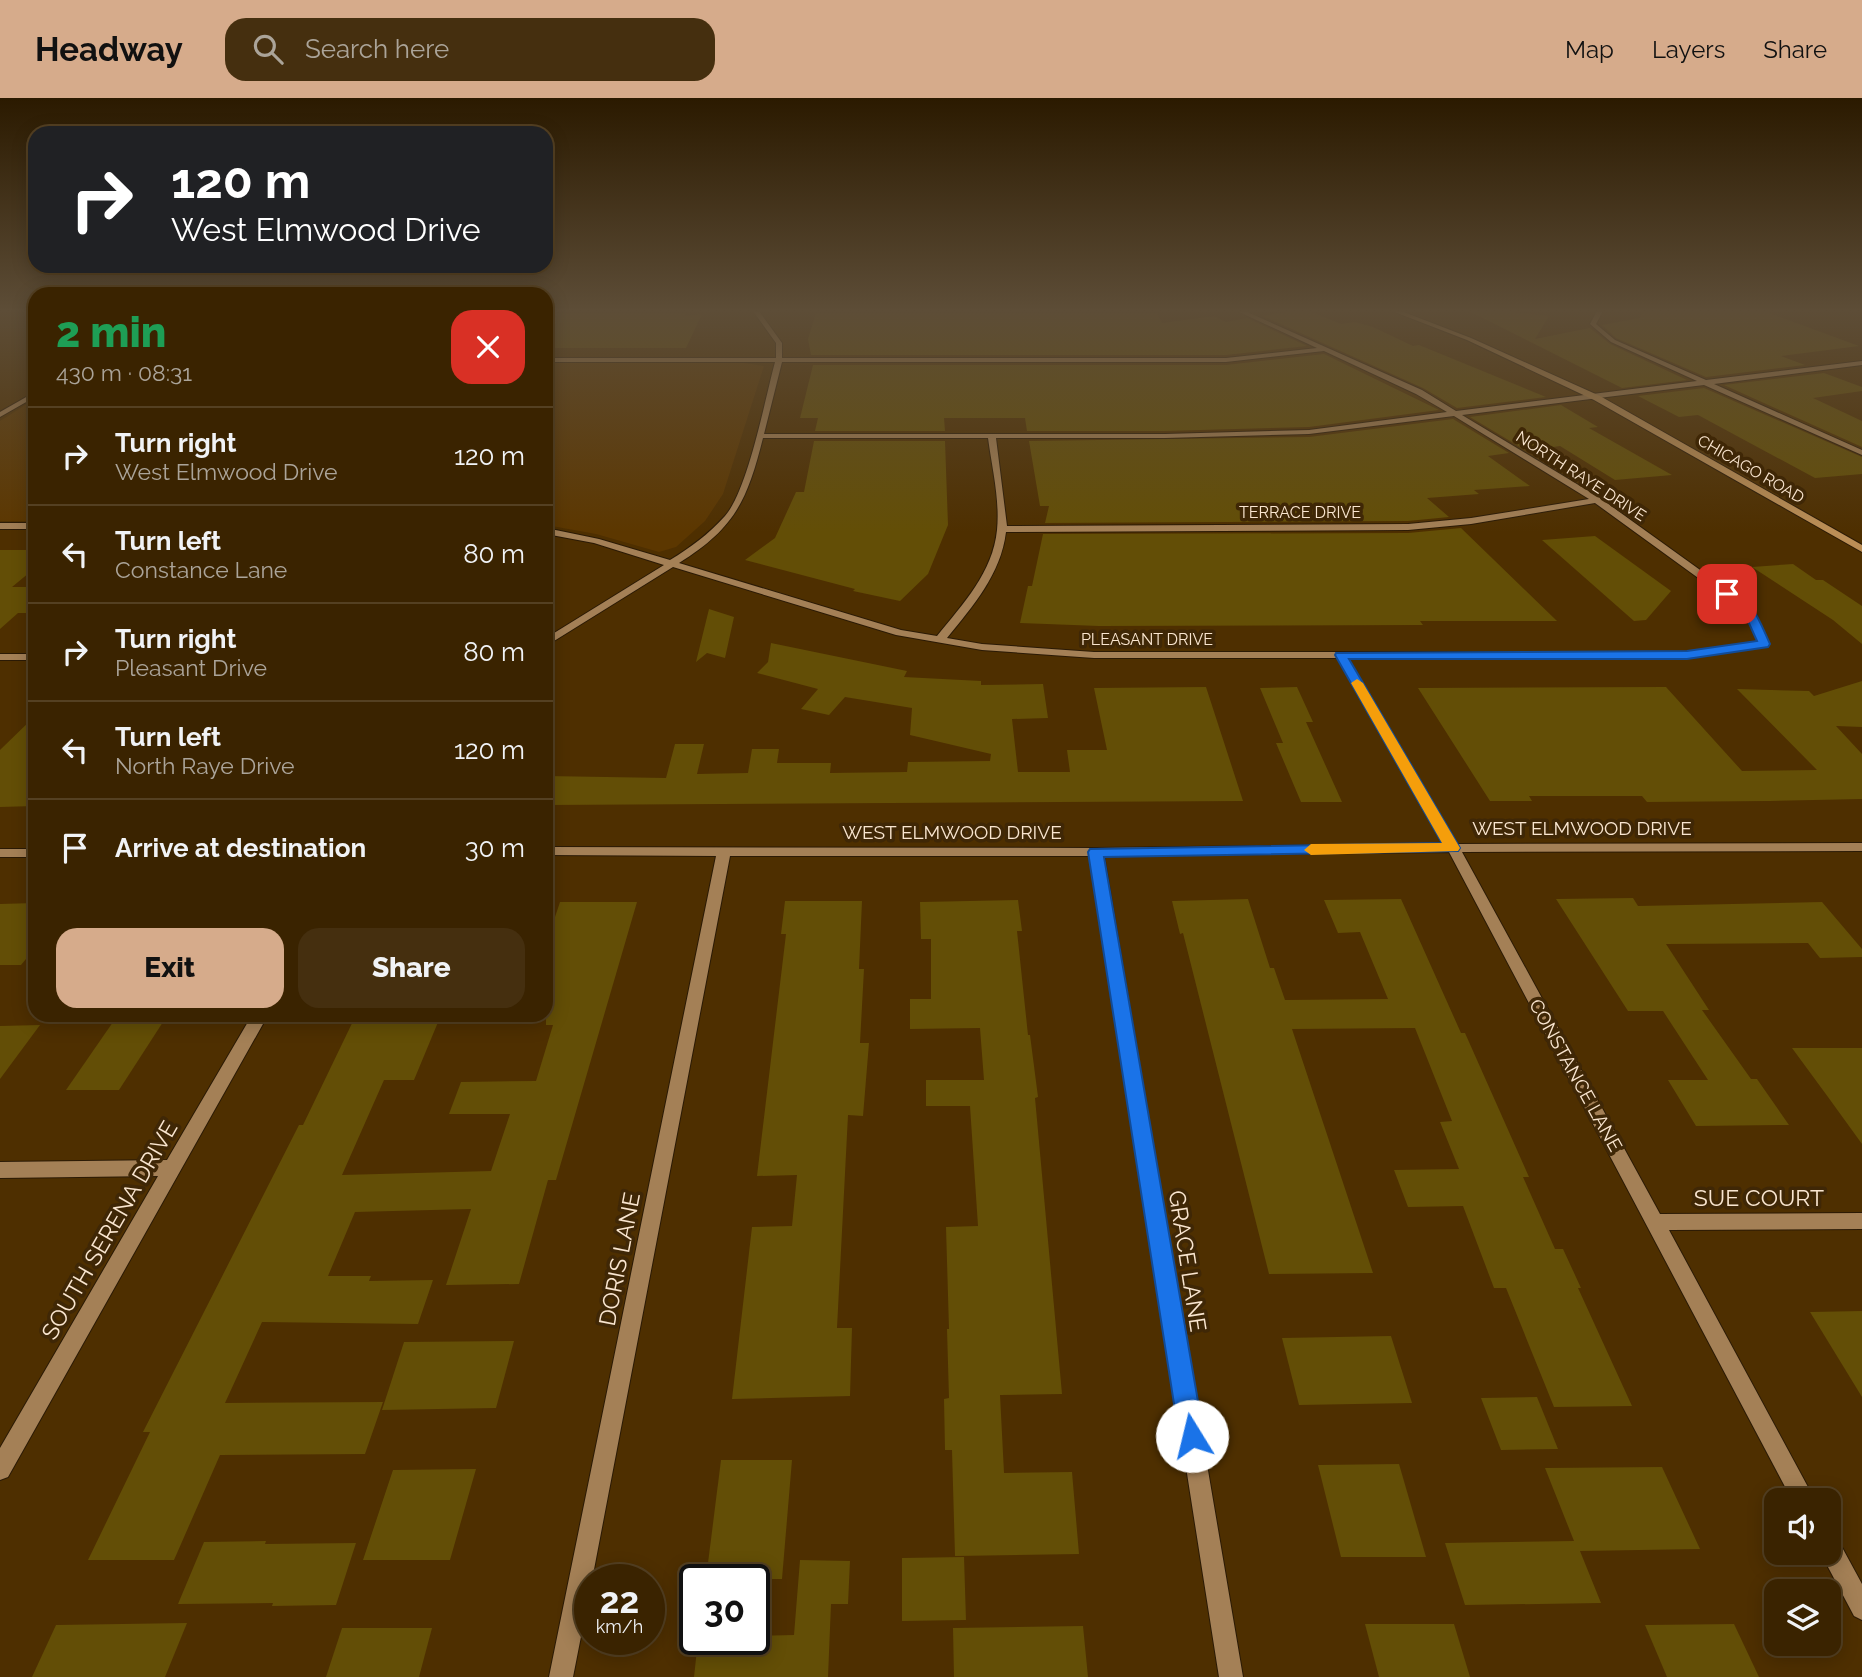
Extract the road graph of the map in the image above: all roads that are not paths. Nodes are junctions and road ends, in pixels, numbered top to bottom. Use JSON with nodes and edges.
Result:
{"nodes":[{"id":1,"x":773,"y":385,"type":"edge"},
{"id":2,"x":1400,"y":385,"type":"edge"},
{"id":3,"x":1568,"y":385,"type":"edge"},
{"id":4,"x":1697,"y":385,"type":"edge"},
{"id":5,"x":1714,"y":385,"type":"edge"},
{"id":6,"x":28,"y":398,"type":"edge"},
{"id":7,"x":1597,"y":398,"type":"junction"},
{"id":8,"x":0,"y":415,"type":"edge"},
{"id":9,"x":1461,"y":415,"type":"junction"},
{"id":10,"x":992,"y":435,"type":"junction"},
{"id":11,"x":760,"y":436,"type":"junction"},
{"id":12,"x":1862,"y":453,"type":"edge"},
{"id":13,"x":1597,"y":500,"type":"junction"},
{"id":14,"x":0,"y":526,"type":"edge"},
{"id":15,"x":28,"y":526,"type":"edge"},
{"id":16,"x":1002,"y":529,"type":"junction"},
{"id":17,"x":553,"y":532,"type":"edge"},
{"id":18,"x":1862,"y":549,"type":"edge"},
{"id":19,"x":671,"y":565,"type":"junction"},
{"id":20,"x":553,"y":639,"type":"edge"},
{"id":21,"x":939,"y":641,"type":"junction"},
{"id":22,"x":1764,"y":644,"type":"joint"},
{"id":23,"x":1341,"y":655,"type":"junction"},
{"id":24,"x":0,"y":657,"type":"edge"},
{"id":25,"x":28,"y":657,"type":"edge"},
{"id":26,"x":1862,"y":847,"type":"edge"},
{"id":27,"x":1452,"y":848,"type":"junction"},
{"id":28,"x":724,"y":850,"type":"junction"},
{"id":29,"x":553,"y":851,"type":"edge"},
{"id":30,"x":1096,"y":852,"type":"junction"},
{"id":31,"x":0,"y":853,"type":"edge"},
{"id":32,"x":28,"y":853,"type":"edge"},
{"id":33,"x":256,"y":1022,"type":"edge"},
{"id":34,"x":172,"y":1168,"type":"junction"},
{"id":35,"x":0,"y":1170,"type":"edge"},
{"id":36,"x":1862,"y":1221,"type":"edge"},
{"id":37,"x":1656,"y":1222,"type":"junction"},
{"id":38,"x":0,"y":1469,"type":"edge"},
{"id":39,"x":1798,"y":1488,"type":"edge"},
{"id":40,"x":1839,"y":1565,"type":"edge"},
{"id":41,"x":1862,"y":1608,"type":"edge"},
{"id":42,"x":561,"y":1677,"type":"edge"},
{"id":43,"x":1231,"y":1677,"type":"edge"}],
"edges":[{"from":1,"to":11,"type":"street"},
{"from":2,"to":9,"type":"street","name":"NORTH RAYE DRIVE"},
{"from":3,"to":7,"type":"street","name":"CHICAGO ROAD"},
{"from":4,"to":7,"type":"street"},
{"from":5,"to":12,"type":"street"},
{"from":6,"to":8,"type":"street"},
{"from":7,"to":9,"type":"street"},
{"from":7,"to":18,"type":"street","name":"CHICAGO ROAD"},
{"from":9,"to":10,"type":"street"},
{"from":9,"to":13,"type":"street","name":"NORTH RAYE DRIVE"},
{"from":10,"to":11,"type":"street"},
{"from":10,"to":16,"type":"street"},
{"from":11,"to":19,"type":"street"},
{"from":13,"to":16,"type":"street","name":"TERRACE DRIVE"},
{"from":13,"to":22,"type":"street","name":"NORTH RAYE DRIVE"},
{"from":14,"to":15,"type":"street"},
{"from":16,"to":21,"type":"street"},
{"from":17,"to":19,"type":"street","name":"PLEASANT DRIVE"},
{"from":19,"to":20,"type":"street"},
{"from":19,"to":21,"type":"street","name":"PLEASANT DRIVE"},
{"from":21,"to":23,"type":"street","name":"PLEASANT DRIVE"},
{"from":22,"to":23,"type":"street","name":"PLEASANT DRIVE"},
{"from":23,"to":27,"type":"street","name":"CONSTANCE LANE"},
{"from":24,"to":25,"type":"street"},
{"from":26,"to":27,"type":"street","name":"WEST ELMWOOD DRIVE"},
{"from":27,"to":30,"type":"street","name":"WEST ELMWOOD DRIVE"},
{"from":27,"to":37,"type":"street","name":"CONSTANCE LANE"},
{"from":28,"to":29,"type":"street","name":"WEST ELMWOOD DRIVE"},
{"from":28,"to":30,"type":"street","name":"WEST ELMWOOD DRIVE"},
{"from":28,"to":42,"type":"street","name":"DORIS LANE"},
{"from":30,"to":43,"type":"street","name":"GRACE LANE"},
{"from":31,"to":32,"type":"street"},
{"from":33,"to":34,"type":"street","name":"SOUTH SERENA DRIVE"},
{"from":34,"to":35,"type":"street"},
{"from":34,"to":38,"type":"street","name":"SOUTH SERENA DRIVE"},
{"from":36,"to":37,"type":"street","name":"SUE COURT"},
{"from":37,"to":39,"type":"street","name":"CONSTANCE LANE"},
{"from":40,"to":41,"type":"street"}]}
